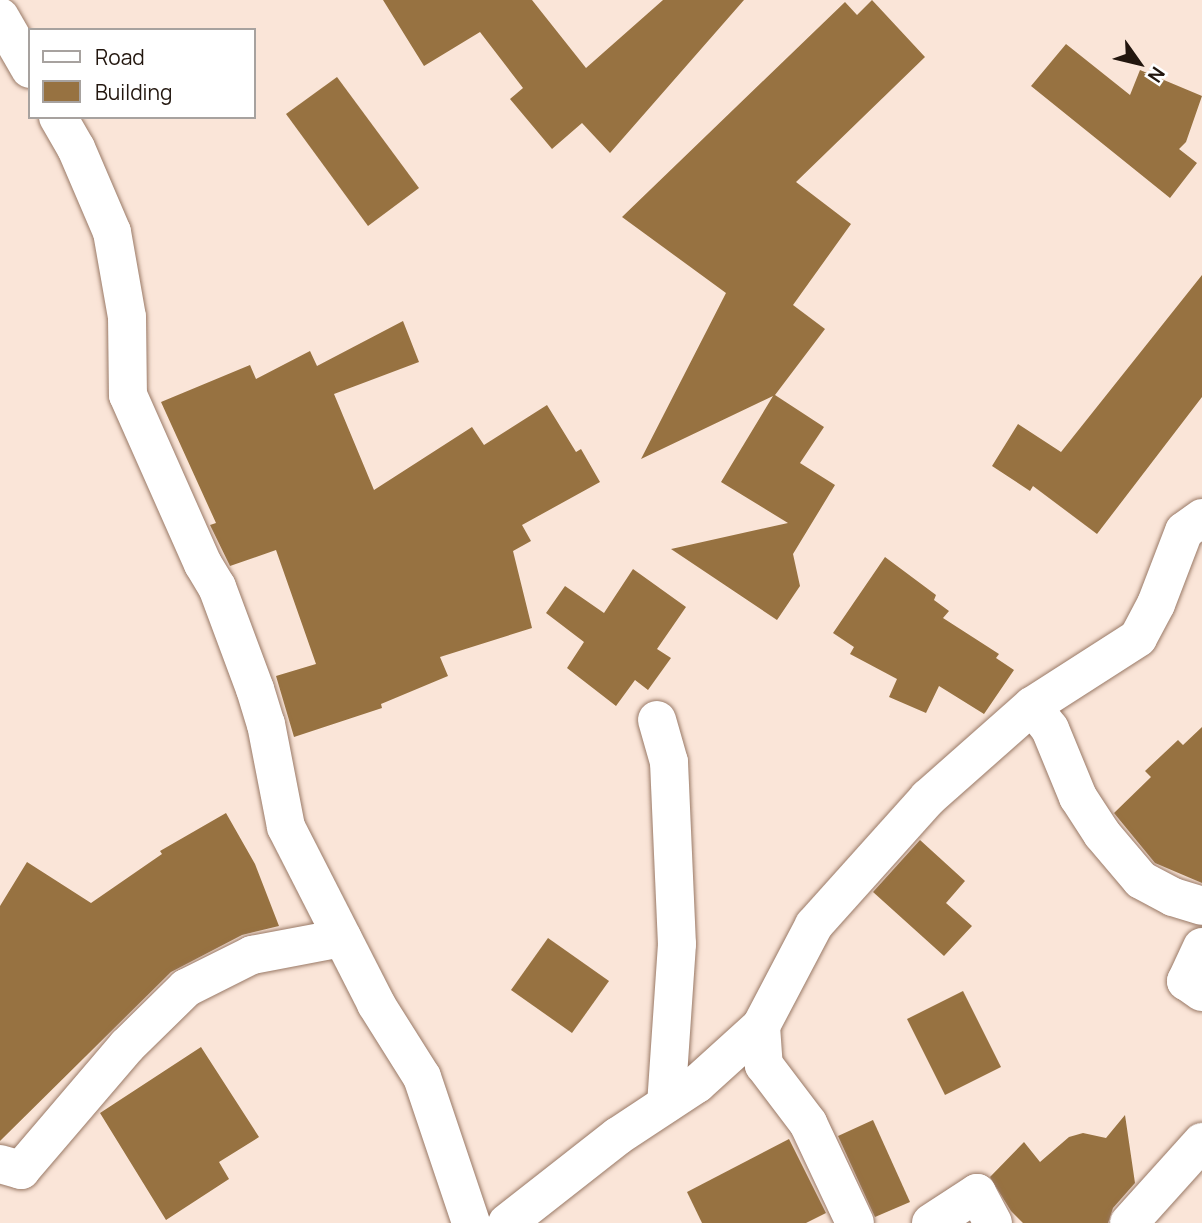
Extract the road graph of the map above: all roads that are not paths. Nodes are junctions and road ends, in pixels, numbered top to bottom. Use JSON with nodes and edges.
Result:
{"nodes":[{"id":1,"x":0,"y":17,"type":"edge"},
{"id":2,"x":28,"y":66,"type":"edge"},
{"id":3,"x":59,"y":119,"type":"edge"},
{"id":4,"x":1202,"y":518,"type":"edge"},
{"id":5,"x":1032,"y":706,"type":"junction"},
{"id":6,"x":657,"y":720,"type":"dead end"},
{"id":7,"x":1202,"y":906,"type":"edge"},
{"id":8,"x":342,"y":938,"type":"junction"},
{"id":9,"x":1202,"y":947,"type":"edge"},
{"id":10,"x":1202,"y":992,"type":"edge"},
{"id":11,"x":761,"y":1026,"type":"junction"},
{"id":12,"x":666,"y":1104,"type":"junction"},
{"id":13,"x":1202,"y":1142,"type":"edge"},
{"id":14,"x":0,"y":1164,"type":"edge"},
{"id":15,"x":471,"y":1223,"type":"edge"},
{"id":16,"x":507,"y":1223,"type":"edge"},
{"id":17,"x":855,"y":1223,"type":"edge"},
{"id":18,"x":931,"y":1223,"type":"edge"},
{"id":19,"x":993,"y":1223,"type":"edge"},
{"id":20,"x":1129,"y":1223,"type":"edge"}],
"edges":[{"from":1,"to":2,"type":"street"},
{"from":3,"to":8,"type":"street"},
{"from":4,"to":5,"type":"street"},
{"from":5,"to":7,"type":"street"},
{"from":5,"to":11,"type":"street"},
{"from":6,"to":12,"type":"street"},
{"from":8,"to":14,"type":"street"},
{"from":8,"to":15,"type":"street"},
{"from":9,"to":10,"type":"street"},
{"from":11,"to":12,"type":"street"},
{"from":11,"to":17,"type":"street"},
{"from":12,"to":16,"type":"street"},
{"from":13,"to":20,"type":"street"},
{"from":18,"to":19,"type":"street"}]}
